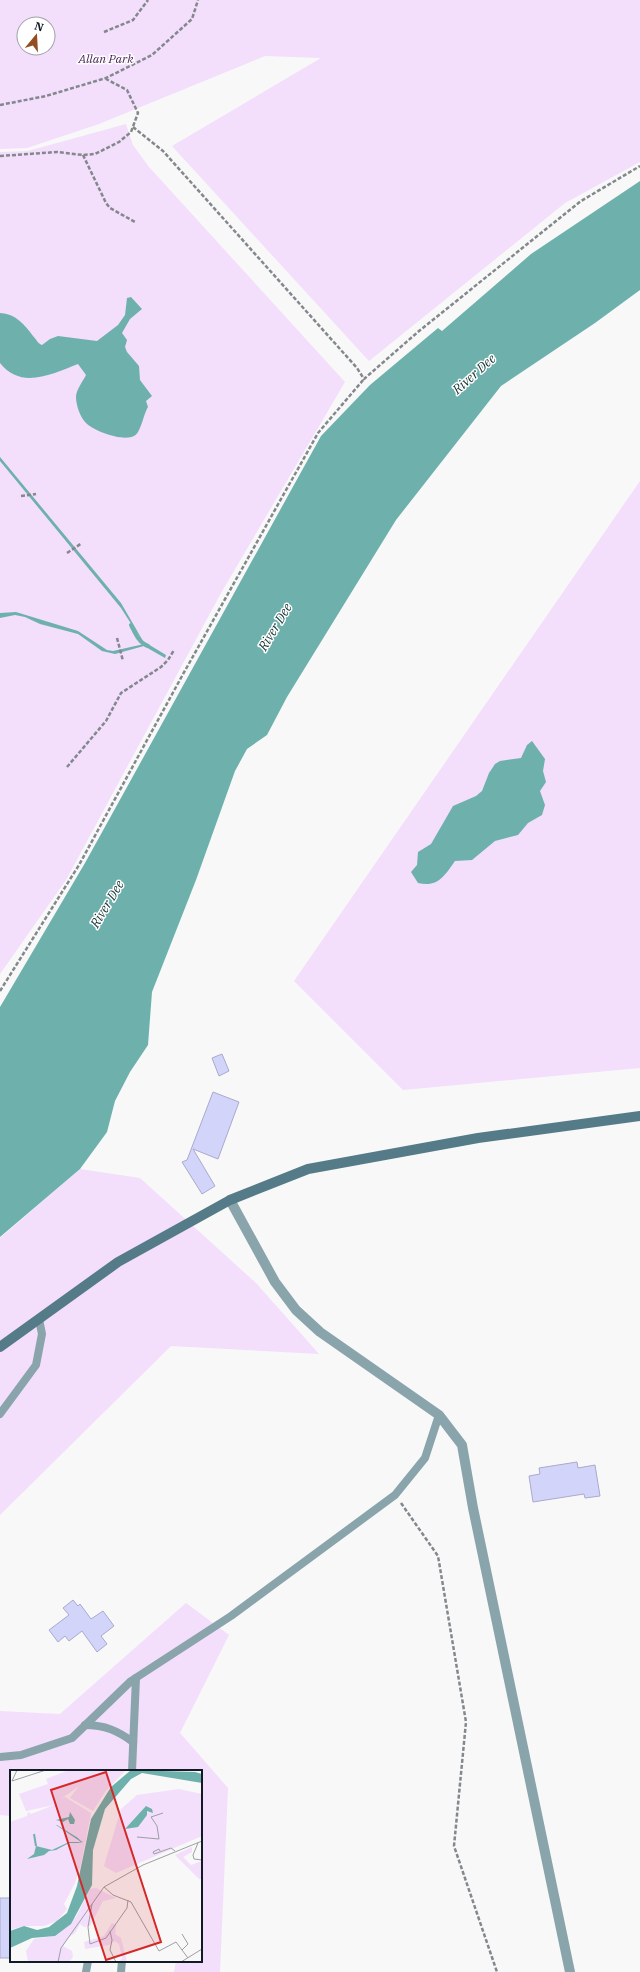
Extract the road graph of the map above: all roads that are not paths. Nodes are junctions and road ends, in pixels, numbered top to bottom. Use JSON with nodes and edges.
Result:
{"nodes":[{"id":1,"x":640,"y":1116,"type":"edge"},
{"id":2,"x":230,"y":1200,"type":"junction"},
{"id":3,"x":39,"y":1319,"type":"junction"},
{"id":4,"x":0,"y":1347,"type":"edge"},
{"id":5,"x":0,"y":1414,"type":"edge"},
{"id":6,"x":439,"y":1415,"type":"junction"},
{"id":7,"x":136,"y":1678,"type":"junction"},
{"id":8,"x":85,"y":1725,"type":"junction"},
{"id":9,"x":134,"y":1742,"type":"junction"},
{"id":10,"x":0,"y":1757,"type":"edge"},
{"id":11,"x":132,"y":1770,"type":"edge"},
{"id":12,"x":88,"y":1962,"type":"edge"},
{"id":13,"x":122,"y":1962,"type":"edge"},
{"id":14,"x":86,"y":1972,"type":"edge"},
{"id":15,"x":121,"y":1972,"type":"edge"},
{"id":16,"x":570,"y":1972,"type":"edge"}],
"edges":[{"from":1,"to":2,"type":"main road"},
{"from":2,"to":3,"type":"main road"},
{"from":2,"to":6,"type":"street"},
{"from":3,"to":4,"type":"main road"},
{"from":3,"to":5,"type":"lane"},
{"from":6,"to":7,"type":"lane"},
{"from":6,"to":16,"type":"street"},
{"from":7,"to":8,"type":"lane"},
{"from":7,"to":9,"type":"lane"},
{"from":8,"to":9,"type":"lane"},
{"from":8,"to":10,"type":"lane"},
{"from":9,"to":11,"type":"lane"},
{"from":12,"to":14,"type":"lane"},
{"from":13,"to":15,"type":"lane"}]}
